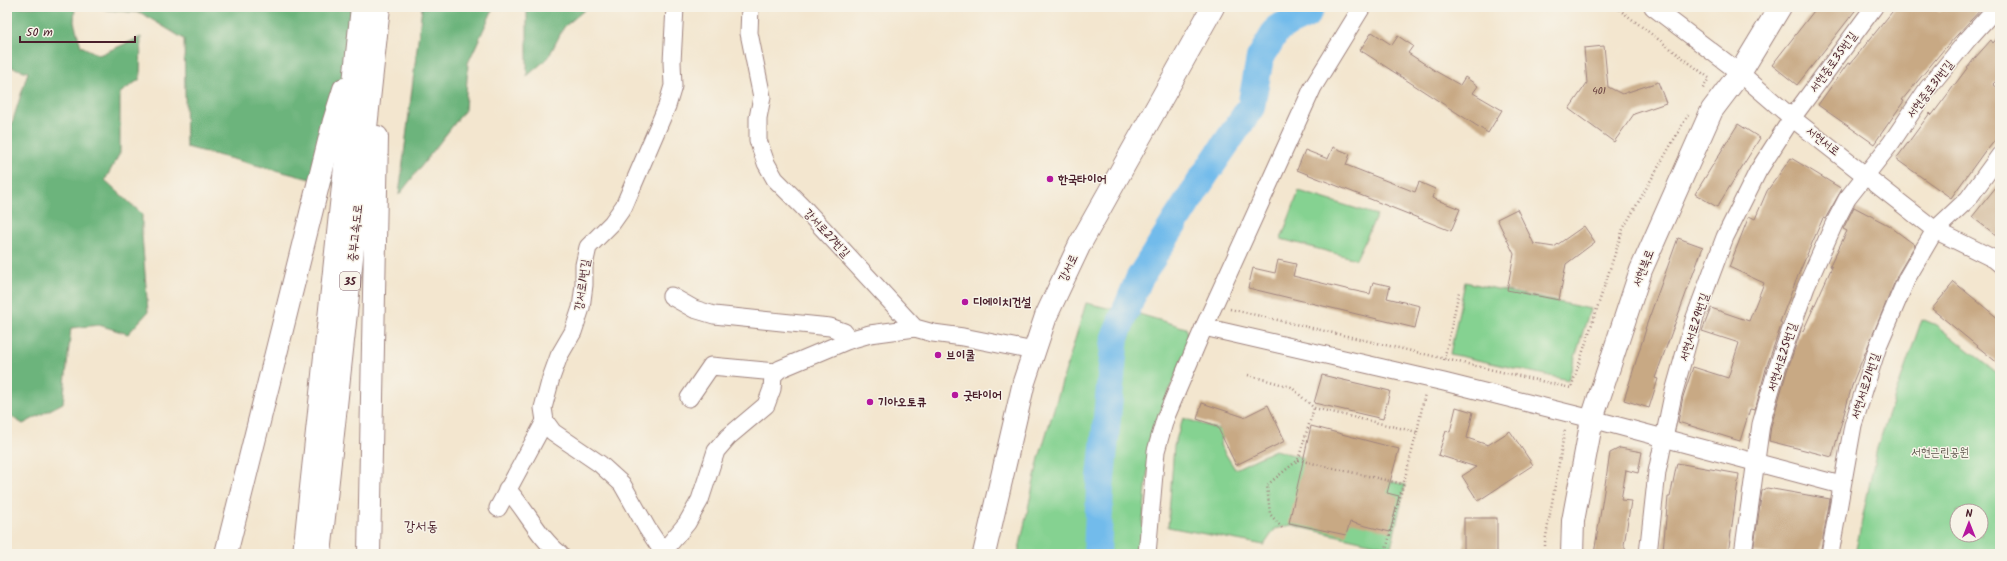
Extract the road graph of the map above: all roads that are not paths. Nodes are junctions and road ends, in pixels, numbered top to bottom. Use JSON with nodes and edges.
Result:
{"nodes":[{"id":1,"x":362,"y":7,"type":"edge"},
{"id":2,"x":379,"y":7,"type":"edge"},
{"id":3,"x":675,"y":7,"type":"edge"},
{"id":4,"x":750,"y":7,"type":"edge"},
{"id":5,"x":1213,"y":7,"type":"edge"},
{"id":6,"x":1362,"y":7,"type":"edge"},
{"id":7,"x":1653,"y":7,"type":"edge"},
{"id":8,"x":1780,"y":7,"type":"edge"},
{"id":9,"x":1874,"y":7,"type":"edge"},
{"id":10,"x":1997,"y":7,"type":"edge"},
{"id":11,"x":366,"y":48,"type":"junction"},
{"id":12,"x":1740,"y":73,"type":"junction"},
{"id":13,"x":1792,"y":118,"type":"junction"},
{"id":14,"x":2000,"y":155,"type":"edge"},
{"id":15,"x":1867,"y":175,"type":"junction"},
{"id":16,"x":1935,"y":230,"type":"junction"},
{"id":17,"x":2000,"y":264,"type":"edge"},
{"id":18,"x":670,"y":296,"type":"dead end"},
{"id":19,"x":1204,"y":327,"type":"junction"},
{"id":20,"x":914,"y":328,"type":"junction"},
{"id":21,"x":850,"y":340,"type":"junction"},
{"id":22,"x":1034,"y":351,"type":"junction"},
{"id":23,"x":776,"y":372,"type":"junction"},
{"id":24,"x":689,"y":398,"type":"dead end"},
{"id":25,"x":1592,"y":419,"type":"junction"},
{"id":26,"x":545,"y":422,"type":"junction"},
{"id":27,"x":1664,"y":439,"type":"junction"},
{"id":28,"x":1754,"y":464,"type":"junction"},
{"id":29,"x":1841,"y":485,"type":"junction"},
{"id":30,"x":506,"y":489,"type":"junction"},
{"id":31,"x":498,"y":508,"type":"dead end"},
{"id":32,"x":663,"y":553,"type":"edge"},
{"id":33,"x":226,"y":554,"type":"edge"},
{"id":34,"x":304,"y":554,"type":"edge"},
{"id":35,"x":320,"y":554,"type":"edge"},
{"id":36,"x":369,"y":554,"type":"edge"},
{"id":37,"x":560,"y":554,"type":"edge"},
{"id":38,"x":984,"y":554,"type":"edge"},
{"id":39,"x":1146,"y":554,"type":"edge"},
{"id":40,"x":1572,"y":554,"type":"edge"},
{"id":41,"x":1648,"y":554,"type":"edge"},
{"id":42,"x":1743,"y":554,"type":"edge"},
{"id":43,"x":1830,"y":554,"type":"edge"}],
"edges":[{"from":1,"to":11,"type":"main road","name":"중부고속도로","number":"35"},
{"from":2,"to":11,"type":"main road","name":"중부고속도로","number":"35"},
{"from":3,"to":26,"type":"street","name":"강서로1번길"},
{"from":4,"to":20,"type":"street","name":"강서로27번길"},
{"from":5,"to":22,"type":"main road","name":"강서로"},
{"from":6,"to":19,"type":"street"},
{"from":7,"to":12,"type":"street","name":"서현서로"},
{"from":8,"to":12,"type":"main road","name":"서현북로"},
{"from":9,"to":13,"type":"street","name":"서현중로35번길"},
{"from":10,"to":15,"type":"street","name":"서현중로31번길"},
{"from":11,"to":33,"type":"main road"},
{"from":11,"to":34,"type":"main road","name":"중부고속도로","number":"35"},
{"from":11,"to":35,"type":"main road","name":"중부고속도로","number":"35"},
{"from":11,"to":36,"type":"main road"},
{"from":12,"to":13,"type":"street","name":"서현서로"},
{"from":12,"to":25,"type":"main road","name":"서현북로"},
{"from":13,"to":15,"type":"street","name":"서현서로"},
{"from":13,"to":27,"type":"street","name":"서현서로29번길"},
{"from":14,"to":16,"type":"street","name":"서현서로21번길"},
{"from":15,"to":16,"type":"street","name":"서현서로"},
{"from":15,"to":28,"type":"street","name":"서현서로25번길"},
{"from":16,"to":17,"type":"street","name":"서현서로"},
{"from":16,"to":29,"type":"street","name":"서현서로21번길"},
{"from":18,"to":21,"type":"street"},
{"from":19,"to":25,"type":"street"},
{"from":19,"to":39,"type":"street"},
{"from":20,"to":21,"type":"street"},
{"from":20,"to":22,"type":"street"},
{"from":21,"to":23,"type":"street"},
{"from":22,"to":38,"type":"main road","name":"강서로"},
{"from":23,"to":24,"type":"street"},
{"from":23,"to":32,"type":"street"},
{"from":25,"to":27,"type":"street"},
{"from":25,"to":40,"type":"main road","name":"서현북로"},
{"from":26,"to":30,"type":"street"},
{"from":26,"to":32,"type":"street"},
{"from":27,"to":28,"type":"street"},
{"from":27,"to":41,"type":"street","name":"서현서로29번길"},
{"from":28,"to":29,"type":"street"},
{"from":28,"to":42,"type":"street","name":"서현서로25번길"},
{"from":29,"to":43,"type":"street","name":"서현서로21번길"},
{"from":30,"to":31,"type":"street"},
{"from":30,"to":37,"type":"street"}]}
